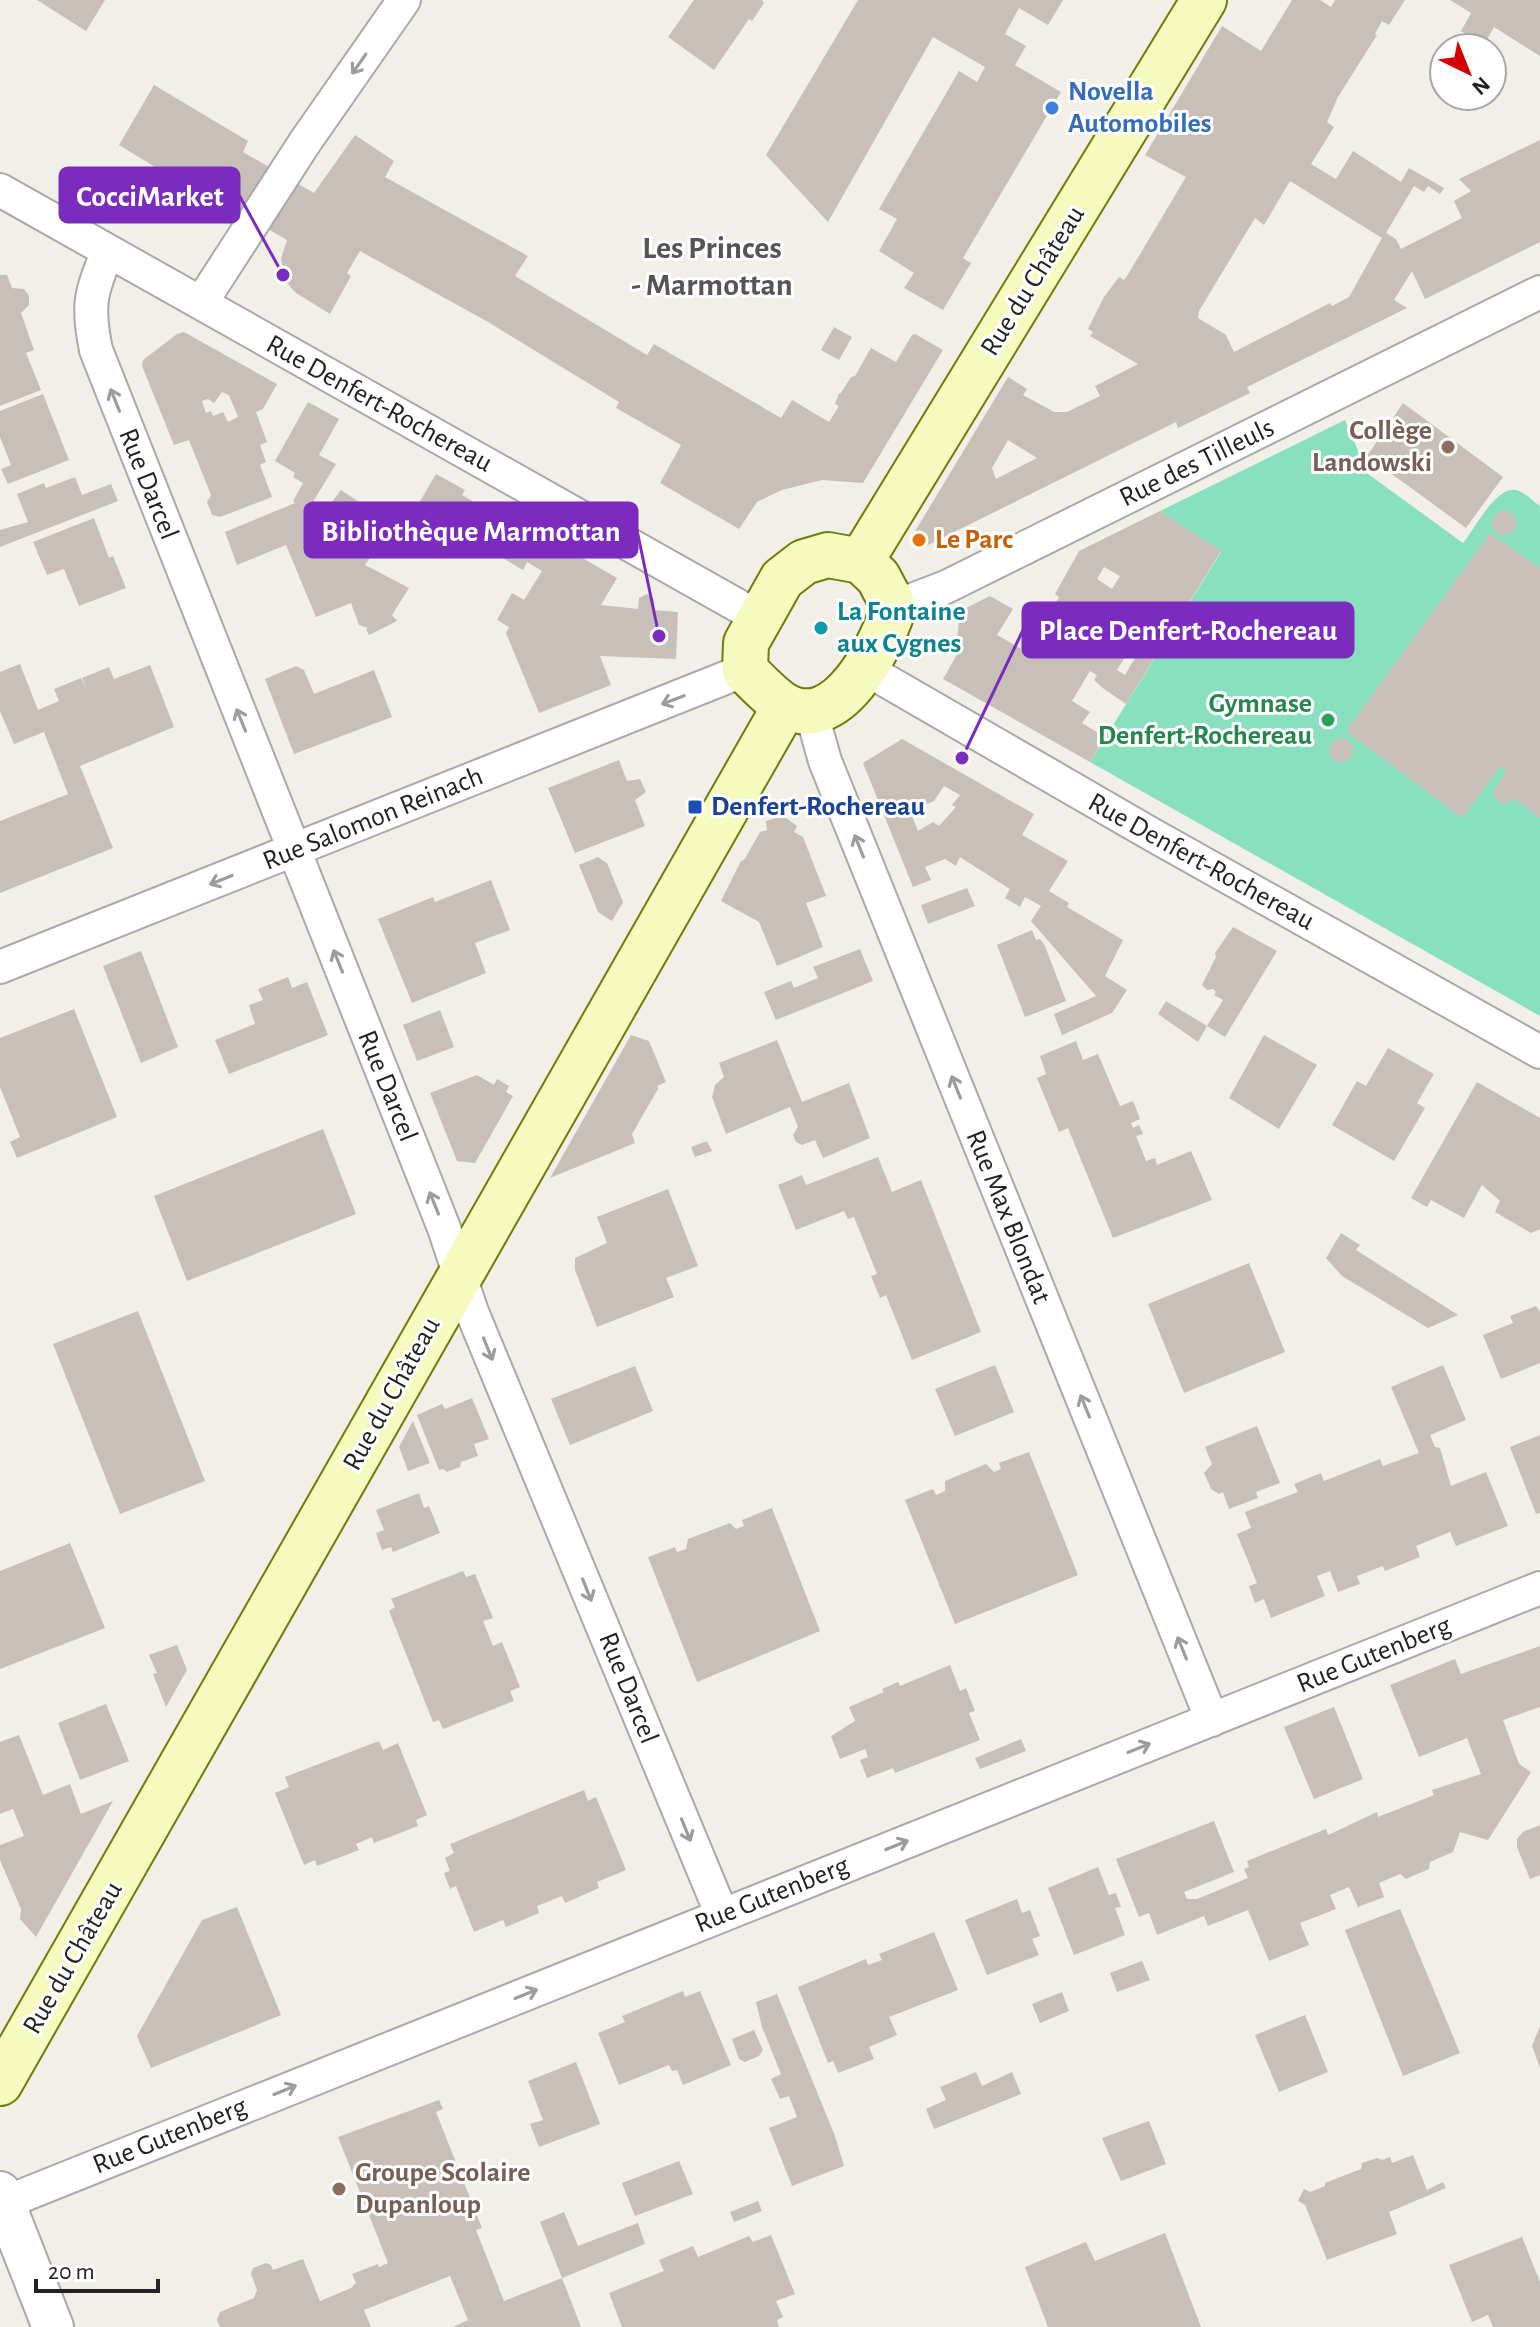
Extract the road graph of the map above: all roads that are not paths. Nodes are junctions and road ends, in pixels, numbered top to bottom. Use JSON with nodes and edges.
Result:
{"nodes":[{"id":1,"x":404,"y":0,"type":"edge"},
{"id":2,"x":1204,"y":0,"type":"edge"},
{"id":3,"x":0,"y":190,"type":"edge"},
{"id":4,"x":108,"y":251,"type":"junction"},
{"id":5,"x":1540,"y":292,"type":"edge"},
{"id":6,"x":201,"y":303,"type":"junction"},
{"id":7,"x":861,"y":561,"type":"junction"},
{"id":8,"x":894,"y":607,"type":"junction"},
{"id":9,"x":758,"y":617,"type":"junction"},
{"id":10,"x":864,"y":668,"type":"junction"},
{"id":11,"x":745,"y":670,"type":"junction"},
{"id":12,"x":798,"y":708,"type":"junction"},
{"id":13,"x":293,"y":849,"type":"junction"},
{"id":14,"x":0,"y":967,"type":"edge"},
{"id":15,"x":1540,"y":1052,"type":"edge"},
{"id":16,"x":459,"y":1277,"type":"junction"},
{"id":17,"x":1540,"y":1588,"type":"edge"},
{"id":18,"x":1212,"y":1720,"type":"junction"},
{"id":19,"x":722,"y":1915,"type":"junction"},
{"id":20,"x":0,"y":2083,"type":"edge"},
{"id":21,"x":2,"y":2197,"type":"edge"},
{"id":22,"x":53,"y":2327,"type":"edge"}],
"edges":[{"from":1,"to":6,"type":"street","one_way":true},
{"from":2,"to":7,"type":"main road","name":"Rue du Château"},
{"from":3,"to":4,"type":"street","name":"Rue Denfert-Rochereau"},
{"from":4,"to":6,"type":"street","name":"Rue Denfert-Rochereau"},
{"from":13,"to":4,"type":"street","name":"Rue Darcel","one_way":true},
{"from":5,"to":8,"type":"street","name":"Rue des Tilleuls"},
{"from":6,"to":9,"type":"street","name":"Rue Denfert-Rochereau"},
{"from":7,"to":8,"type":"main road"},
{"from":7,"to":9,"type":"main road"},
{"from":8,"to":10,"type":"main road"},
{"from":9,"to":11,"type":"main road"},
{"from":10,"to":12,"type":"main road"},
{"from":10,"to":15,"type":"street","name":"Rue Denfert-Rochereau"},
{"from":11,"to":12,"type":"main road"},
{"from":11,"to":13,"type":"street","name":"Rue Salomon Reinach","one_way":true},
{"from":12,"to":16,"type":"main road","name":"Rue du Château"},
{"from":18,"to":12,"type":"street","name":"Rue Max Blondat","one_way":true},
{"from":13,"to":14,"type":"street","name":"Rue Salomon Reinach","one_way":true},
{"from":16,"to":13,"type":"street","name":"Rue Darcel","one_way":true},
{"from":16,"to":19,"type":"street","name":"Rue Darcel","one_way":true},
{"from":16,"to":20,"type":"main road","name":"Rue du Château"},
{"from":17,"to":18,"type":"street","name":"Rue Gutenberg"},
{"from":19,"to":18,"type":"street","name":"Rue Gutenberg","one_way":true},
{"from":21,"to":19,"type":"street","name":"Rue Gutenberg","one_way":true},
{"from":21,"to":22,"type":"street"}]}
